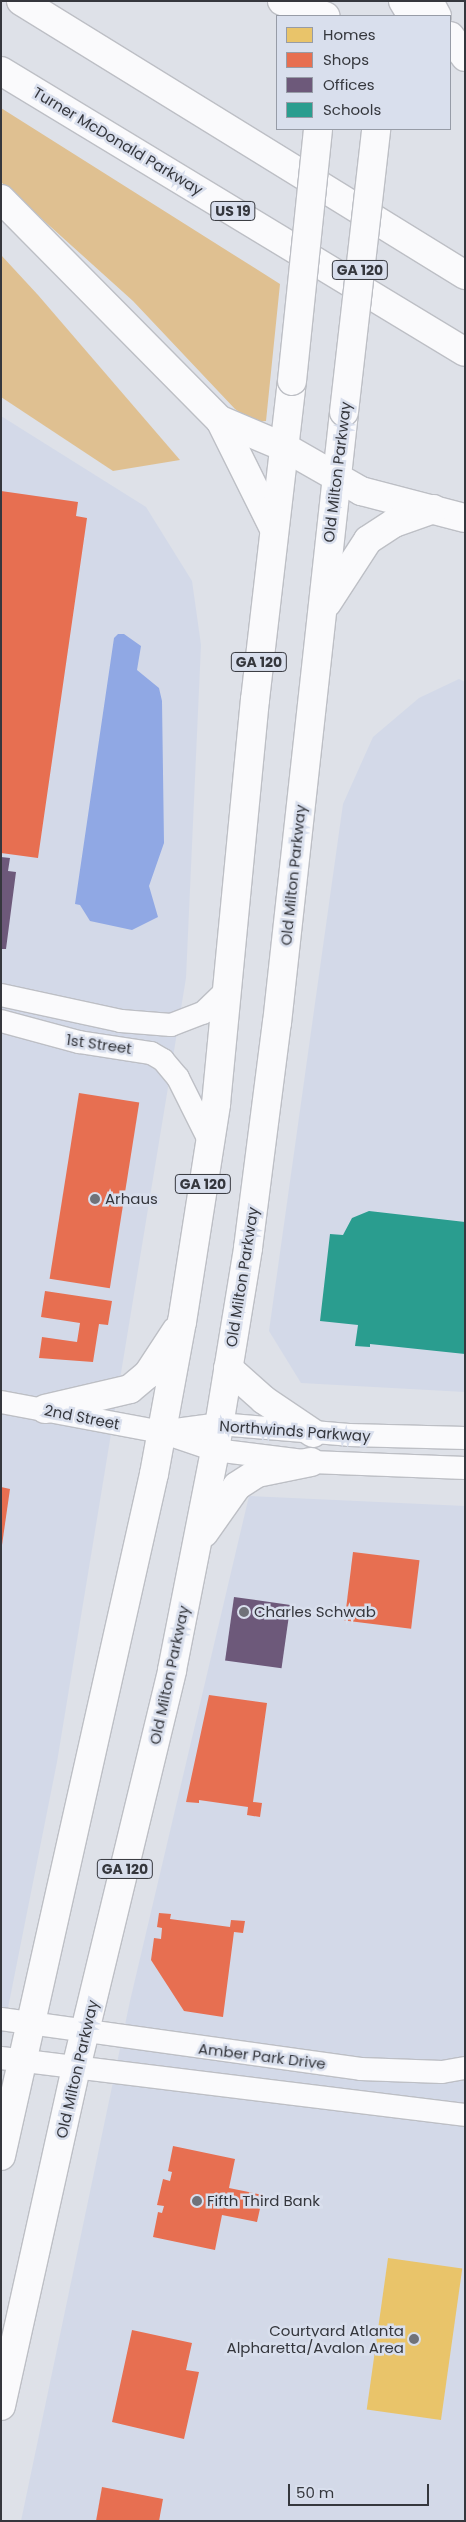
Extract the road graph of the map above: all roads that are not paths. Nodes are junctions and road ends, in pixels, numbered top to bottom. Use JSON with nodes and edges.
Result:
{"nodes":[{"id":1,"x":21,"y":1,"type":"edge"},
{"id":2,"x":282,"y":1,"type":"edge"},
{"id":3,"x":332,"y":1,"type":"edge"},
{"id":4,"x":390,"y":1,"type":"edge"},
{"id":5,"x":403,"y":1,"type":"edge"},
{"id":6,"x":429,"y":1,"type":"edge"},
{"id":7,"x":322,"y":15,"type":"edge"},
{"id":8,"x":331,"y":15,"type":"edge"},
{"id":9,"x":388,"y":15,"type":"edge"},
{"id":10,"x":411,"y":15,"type":"edge"},
{"id":11,"x":436,"y":15,"type":"edge"},
{"id":12,"x":451,"y":37,"type":"edge"},
{"id":13,"x":451,"y":54,"type":"edge"},
{"id":14,"x":465,"y":57,"type":"edge"},
{"id":15,"x":465,"y":63,"type":"edge"},
{"id":16,"x":1,"y":71,"type":"edge"},
{"id":17,"x":318,"y":130,"type":"edge"},
{"id":18,"x":376,"y":130,"type":"edge"},
{"id":19,"x":1,"y":199,"type":"edge"},
{"id":20,"x":465,"y":275,"type":"edge"},
{"id":21,"x":465,"y":352,"type":"edge"},
{"id":22,"x":220,"y":420,"type":"junction"},
{"id":23,"x":284,"y":447,"type":"junction"},
{"id":24,"x":336,"y":478,"type":"junction"},
{"id":25,"x":434,"y":509,"type":"junction"},
{"id":26,"x":465,"y":518,"type":"edge"},
{"id":27,"x":274,"y":530,"type":"junction"},
{"id":28,"x":321,"y":613,"type":"junction"},
{"id":29,"x":229,"y":988,"type":"junction"},
{"id":30,"x":1,"y":995,"type":"edge"},
{"id":31,"x":1,"y":1021,"type":"edge"},
{"id":32,"x":210,"y":1142,"type":"junction"},
{"id":33,"x":182,"y":1322,"type":"junction"},
{"id":34,"x":228,"y":1368,"type":"junction"},
{"id":35,"x":1,"y":1402,"type":"edge"},
{"id":36,"x":45,"y":1409,"type":"junction"},
{"id":37,"x":162,"y":1432,"type":"junction"},
{"id":38,"x":313,"y":1433,"type":"junction"},
{"id":39,"x":217,"y":1437,"type":"junction"},
{"id":40,"x":465,"y":1438,"type":"edge"},
{"id":41,"x":311,"y":1462,"type":"junction"},
{"id":42,"x":465,"y":1468,"type":"edge"},
{"id":43,"x":196,"y":1547,"type":"junction"},
{"id":44,"x":1,"y":2019,"type":"edge"},
{"id":45,"x":30,"y":2023,"type":"junction"},
{"id":46,"x":73,"y":2030,"type":"junction"},
{"id":47,"x":12,"y":2059,"type":"edge"},
{"id":48,"x":64,"y":2066,"type":"junction"},
{"id":49,"x":465,"y":2068,"type":"edge"},
{"id":50,"x":465,"y":2115,"type":"edge"},
{"id":51,"x":1,"y":2156,"type":"edge"},
{"id":52,"x":1,"y":2406,"type":"edge"}],
"edges":[{"from":1,"to":20,"type":"highway"},
{"from":2,"to":7,"type":"highway"},
{"from":3,"to":8,"type":"highway"},
{"from":4,"to":9,"type":"highway"},
{"from":5,"to":10,"type":"highway"},
{"from":6,"to":11,"type":"highway"},
{"from":12,"to":14,"type":"highway"},
{"from":13,"to":15,"type":"highway"},
{"from":16,"to":21,"type":"highway","name":"Turner McDonald Parkway","number":"US 19"},
{"from":17,"to":23,"type":"highway","number":"GA 120","bridge":true},
{"from":18,"to":24,"type":"highway","name":"Old Milton Parkway","number":"GA 120","bridge":true},
{"from":19,"to":22,"type":"highway"},
{"from":22,"to":23,"type":"highway"},
{"from":22,"to":27,"type":"highway"},
{"from":23,"to":24,"type":"highway"},
{"from":23,"to":27,"type":"highway","number":"GA 120"},
{"from":24,"to":25,"type":"highway"},
{"from":24,"to":28,"type":"highway","name":"Old Milton Parkway","number":"GA 120"},
{"from":25,"to":26,"type":"highway"},
{"from":25,"to":28,"type":"highway"},
{"from":27,"to":29,"type":"highway","number":"GA 120"},
{"from":28,"to":34,"type":"highway","name":"Old Milton Parkway","number":"GA 120"},
{"from":29,"to":30,"type":"street","name":"1st Street"},
{"from":29,"to":32,"type":"highway","number":"GA 120"},
{"from":31,"to":32,"type":"street","name":"1st Street"},
{"from":32,"to":33,"type":"highway","number":"GA 120"},
{"from":33,"to":36,"type":"highway"},
{"from":33,"to":37,"type":"highway","number":"GA 120"},
{"from":34,"to":38,"type":"highway"},
{"from":34,"to":39,"type":"highway","name":"Old Milton Parkway","number":"GA 120"},
{"from":35,"to":36,"type":"street","name":"2nd Street"},
{"from":36,"to":37,"type":"street","name":"2nd Street"},
{"from":37,"to":39,"type":"street","name":"Northwinds Parkway"},
{"from":37,"to":45,"type":"highway","number":"GA 120"},
{"from":38,"to":39,"type":"street","name":"Northwinds Parkway"},
{"from":38,"to":40,"type":"street","name":"Northwinds Parkway"},
{"from":39,"to":41,"type":"street","name":"Northwinds Parkway"},
{"from":39,"to":43,"type":"highway","name":"Old Milton Parkway","number":"GA 120"},
{"from":41,"to":42,"type":"street","name":"Northwinds Parkway"},
{"from":41,"to":43,"type":"highway"},
{"from":43,"to":46,"type":"highway","name":"Old Milton Parkway","number":"GA 120"},
{"from":44,"to":45,"type":"street","name":"Amber Park Drive"},
{"from":45,"to":46,"type":"street","name":"Amber Park Drive"},
{"from":45,"to":47,"type":"highway","number":"GA 120"},
{"from":46,"to":48,"type":"highway","name":"Old Milton Parkway","number":"GA 120"},
{"from":46,"to":49,"type":"street","name":"Amber Park Drive"},
{"from":47,"to":48,"type":"street"},
{"from":47,"to":51,"type":"highway","number":"GA 120"},
{"from":48,"to":50,"type":"street"},
{"from":48,"to":52,"type":"highway","name":"Old Milton Parkway","number":"GA 120"}]}
